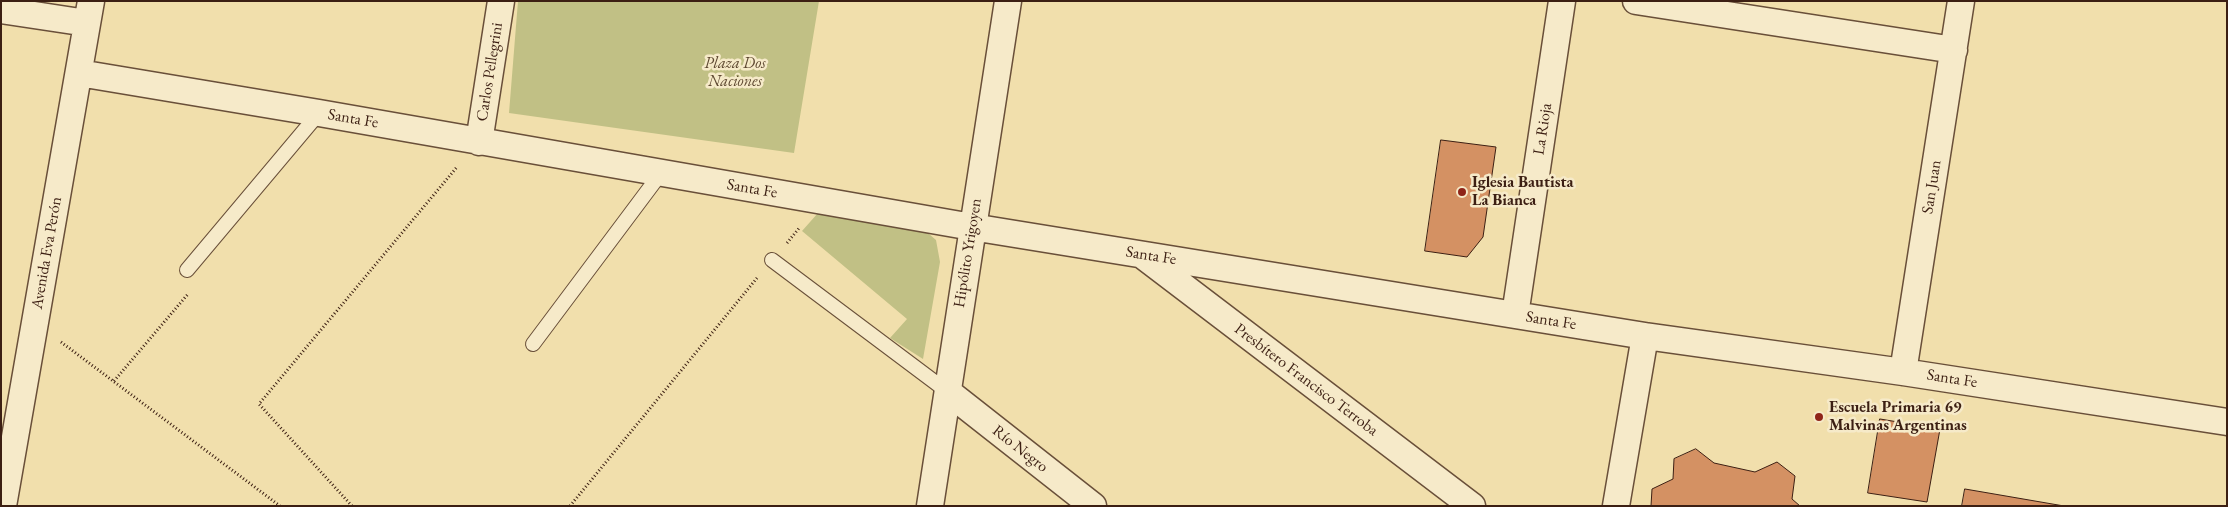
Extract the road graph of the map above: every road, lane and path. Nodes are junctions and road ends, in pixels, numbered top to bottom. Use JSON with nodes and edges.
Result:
{"nodes":[{"id":1,"x":501,"y":1,"type":"edge"},
{"id":2,"x":1008,"y":1,"type":"edge"},
{"id":3,"x":1562,"y":1,"type":"edge"},
{"id":4,"x":1636,"y":1,"type":"edge"},
{"id":5,"x":1961,"y":1,"type":"edge"},
{"id":6,"x":1,"y":10,"type":"edge"},
{"id":7,"x":89,"y":12,"type":"edge"},
{"id":8,"x":1954,"y":50,"type":"junction"},
{"id":9,"x":78,"y":73,"type":"junction"},
{"id":10,"x":319,"y":113,"type":"junction"},
{"id":11,"x":479,"y":142,"type":"junction"},
{"id":12,"x":661,"y":173,"type":"junction"},
{"id":13,"x":822,"y":201,"type":"junction"},
{"id":14,"x":972,"y":227,"type":"junction"},
{"id":15,"x":1140,"y":254,"type":"junction"},
{"id":16,"x":772,"y":260,"type":"junction"},
{"id":17,"x":187,"y":270,"type":"joint"},
{"id":18,"x":1515,"y":315,"type":"junction"},
{"id":19,"x":35,"y":322,"type":"junction"},
{"id":20,"x":1645,"y":336,"type":"junction"},
{"id":21,"x":533,"y":344,"type":"dead end"},
{"id":22,"x":1903,"y":372,"type":"junction"},
{"id":23,"x":114,"y":381,"type":"junction"},
{"id":24,"x":948,"y":392,"type":"junction"},
{"id":25,"x":2227,"y":422,"type":"edge"},
{"id":26,"x":9,"y":426,"type":"edge"},
{"id":27,"x":2,"y":506,"type":"edge"},
{"id":28,"x":280,"y":506,"type":"edge"},
{"id":29,"x":352,"y":506,"type":"edge"},
{"id":30,"x":570,"y":506,"type":"edge"},
{"id":31,"x":930,"y":506,"type":"edge"},
{"id":32,"x":1092,"y":506,"type":"edge"},
{"id":33,"x":1472,"y":506,"type":"edge"},
{"id":34,"x":1616,"y":506,"type":"edge"}],
"edges":[{"from":1,"to":11,"type":"street","name":"Carlos Pellegrini"},
{"from":2,"to":14,"type":"street","name":"Hipólito Yrigoyen"},
{"from":3,"to":18,"type":"street","name":"La Rioja"},
{"from":4,"to":8,"type":"street"},
{"from":5,"to":8,"type":"street","name":"San Juan"},
{"from":6,"to":7,"type":"street"},
{"from":7,"to":9,"type":"street","name":"Avenida Eva Perón"},
{"from":8,"to":22,"type":"street","name":"San Juan"},
{"from":9,"to":10,"type":"street","name":"Santa Fe"},
{"from":9,"to":19,"type":"street","name":"Avenida Eva Perón"},
{"from":10,"to":11,"type":"street","name":"Santa Fe"},
{"from":10,"to":17,"type":"lane"},
{"from":11,"to":12,"type":"street","name":"Santa Fe"},
{"from":11,"to":29,"type":"path"},
{"from":12,"to":13,"type":"street","name":"Santa Fe"},
{"from":12,"to":21,"type":"lane"},
{"from":13,"to":14,"type":"street","name":"Santa Fe"},
{"from":13,"to":16,"type":"path"},
{"from":14,"to":15,"type":"street","name":"Santa Fe"},
{"from":14,"to":24,"type":"street","name":"Hipólito Yrigoyen"},
{"from":15,"to":18,"type":"street","name":"Santa Fe"},
{"from":15,"to":33,"type":"street","name":"Presbítero Francisco Terroba"},
{"from":16,"to":24,"type":"lane"},
{"from":16,"to":30,"type":"path"},
{"from":17,"to":23,"type":"path"},
{"from":18,"to":20,"type":"street","name":"Santa Fe"},
{"from":19,"to":23,"type":"path"},
{"from":19,"to":26,"type":"street","name":"Avenida Eva Perón"},
{"from":20,"to":22,"type":"street","name":"Santa Fe"},
{"from":20,"to":34,"type":"street"},
{"from":22,"to":25,"type":"street","name":"Santa Fe"},
{"from":23,"to":28,"type":"path"},
{"from":24,"to":31,"type":"street","name":"Hipólito Yrigoyen"},
{"from":24,"to":32,"type":"street","name":"Río Negro"},
{"from":26,"to":27,"type":"street","name":"Avenida Eva Perón"}]}
